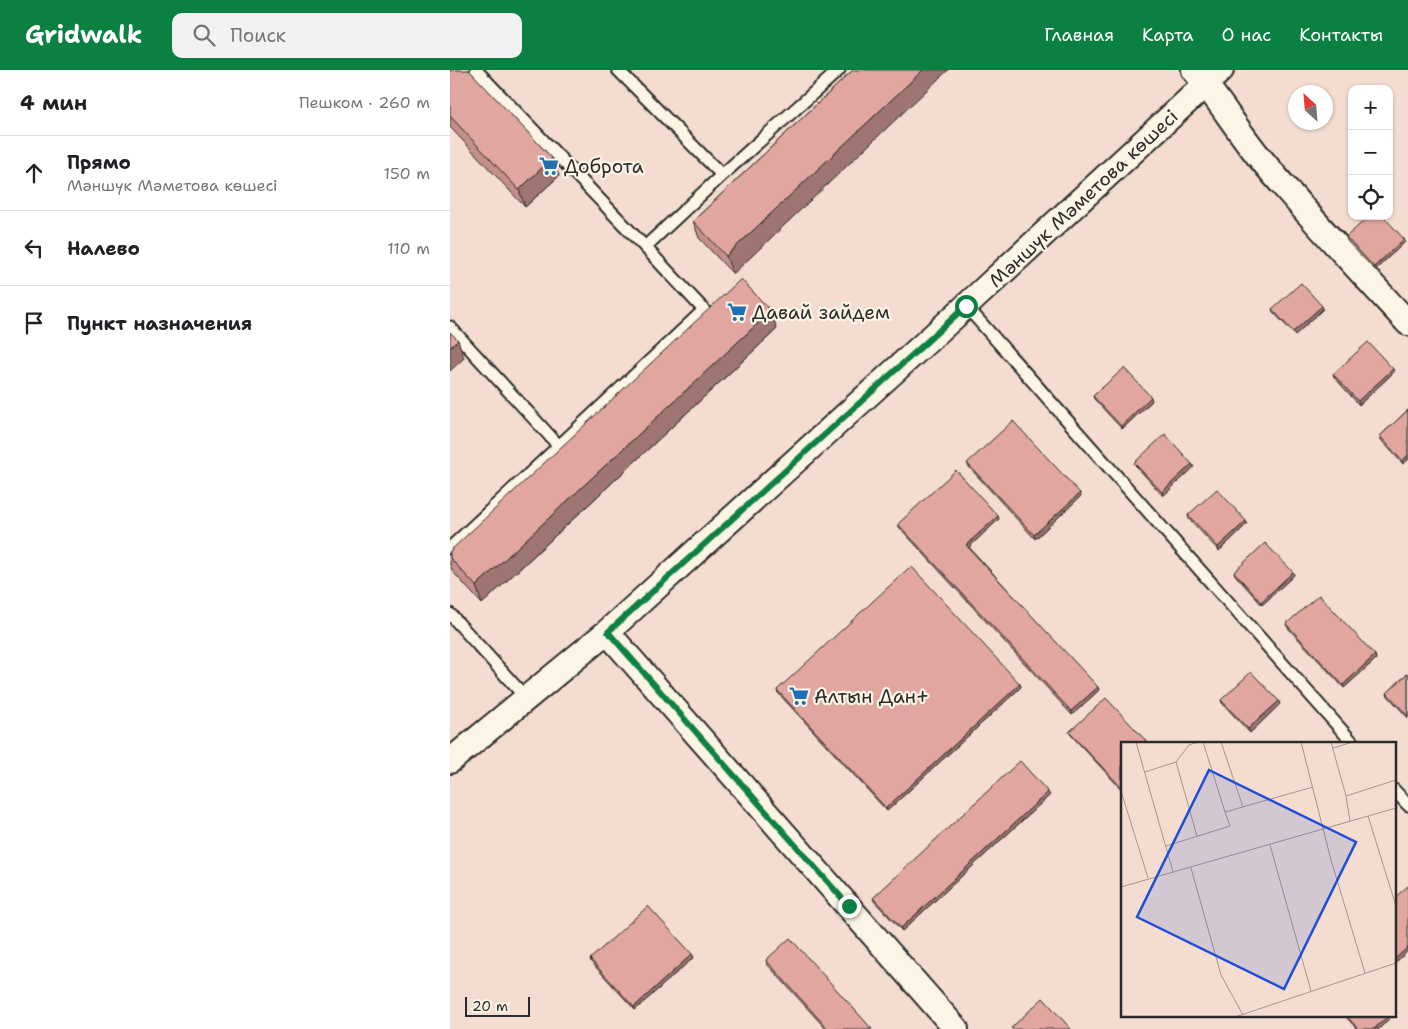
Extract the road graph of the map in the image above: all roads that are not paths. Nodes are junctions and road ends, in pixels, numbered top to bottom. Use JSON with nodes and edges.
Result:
{"nodes":[{"id":1,"x":476,"y":70,"type":"edge"},
{"id":2,"x":618,"y":70,"type":"edge"},
{"id":3,"x":839,"y":70,"type":"edge"},
{"id":4,"x":1207,"y":75,"type":"edge"},
{"id":5,"x":722,"y":175,"type":"junction"},
{"id":6,"x":645,"y":247,"type":"junction"},
{"id":7,"x":966,"y":306,"type":"junction"},
{"id":8,"x":1408,"y":323,"type":"edge"},
{"id":9,"x":450,"y":326,"type":"edge"},
{"id":10,"x":558,"y":446,"type":"junction"},
{"id":11,"x":450,"y":548,"type":"edge"},
{"id":12,"x":450,"y":614,"type":"edge"},
{"id":13,"x":608,"y":632,"type":"junction"},
{"id":14,"x":526,"y":698,"type":"junction"},
{"id":15,"x":1352,"y":742,"type":"edge"},
{"id":16,"x":450,"y":760,"type":"edge"},
{"id":17,"x":1396,"y":792,"type":"edge"},
{"id":18,"x":1408,"y":805,"type":"edge"},
{"id":19,"x":956,"y":1029,"type":"edge"}],
"edges":[{"from":1,"to":6,"type":"lane"},
{"from":2,"to":5,"type":"lane"},
{"from":3,"to":5,"type":"lane"},
{"from":4,"to":7,"type":"street","name":"Мәншүк Мәметова көшесі"},
{"from":4,"to":8,"type":"street"},
{"from":5,"to":6,"type":"lane"},
{"from":6,"to":10,"type":"lane"},
{"from":7,"to":13,"type":"street","name":"Мәншүк Мәметова көшесі"},
{"from":7,"to":15,"type":"lane"},
{"from":9,"to":10,"type":"lane"},
{"from":10,"to":11,"type":"lane"},
{"from":12,"to":14,"type":"lane"},
{"from":13,"to":14,"type":"street","name":"Мәншүк Мәметова көшесі"},
{"from":13,"to":19,"type":"street"},
{"from":14,"to":16,"type":"street","name":"Мәншүк Мәметова көшесі"},
{"from":17,"to":18,"type":"lane"}]}
